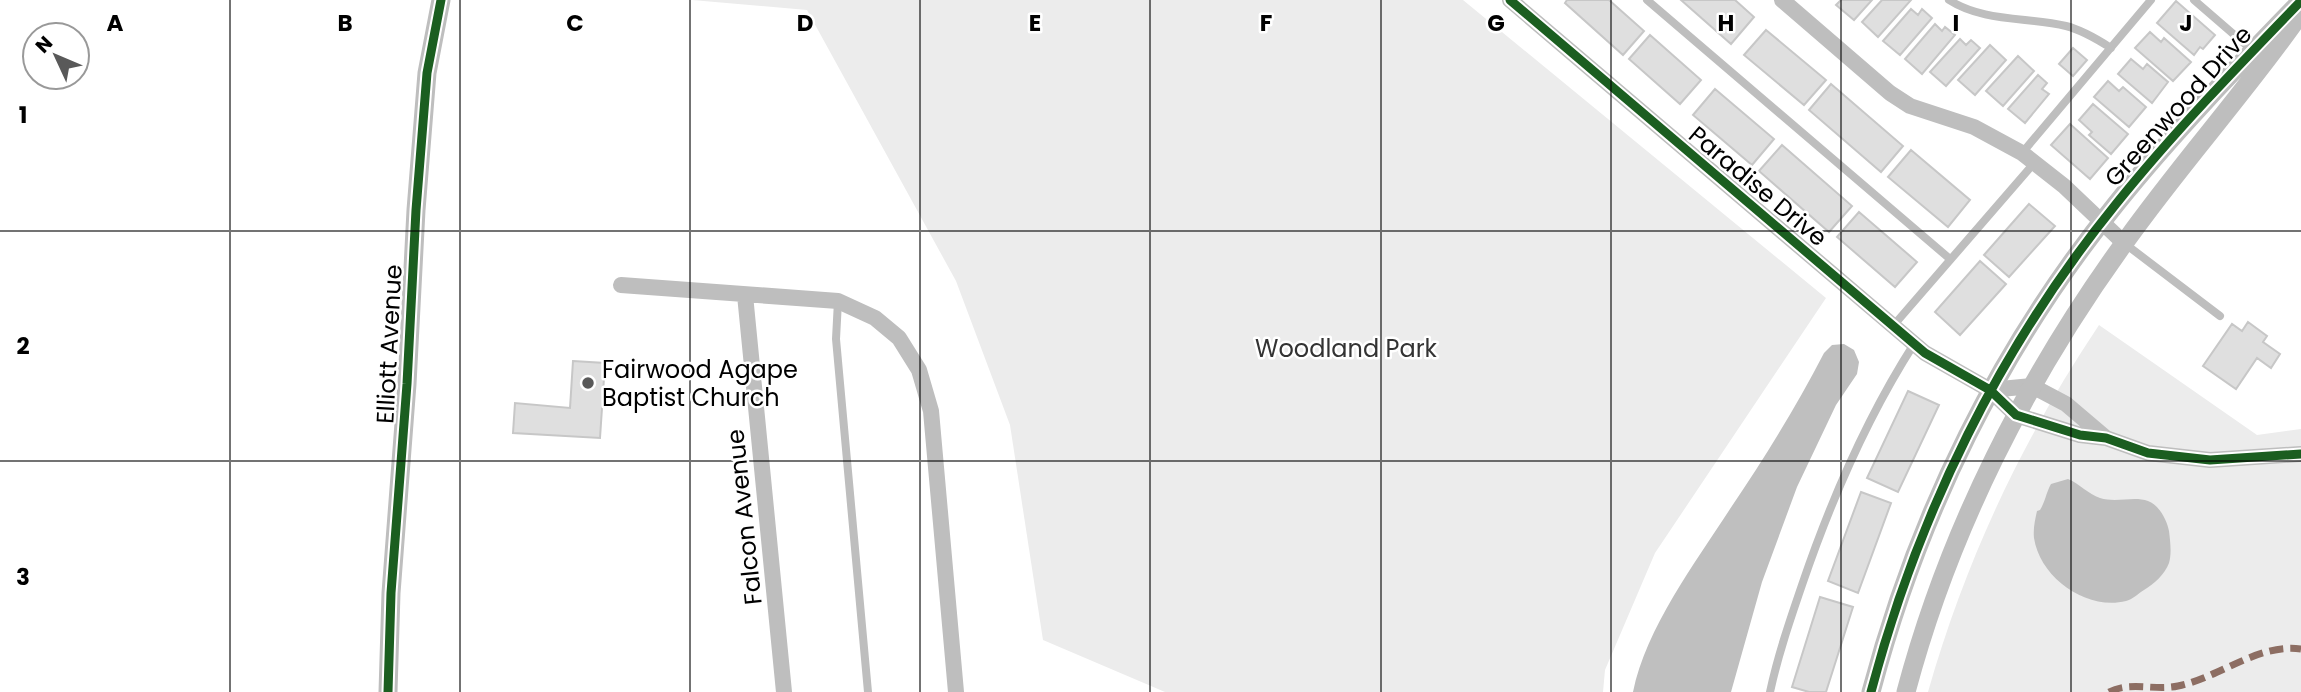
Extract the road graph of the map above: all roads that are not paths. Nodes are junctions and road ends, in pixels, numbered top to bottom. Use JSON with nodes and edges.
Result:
{"nodes":[{"id":1,"x":441,"y":0,"type":"edge"},
{"id":2,"x":1510,"y":0,"type":"edge"},
{"id":3,"x":1647,"y":0,"type":"edge"},
{"id":4,"x":1782,"y":0,"type":"edge"},
{"id":5,"x":1948,"y":0,"type":"edge"},
{"id":6,"x":2151,"y":0,"type":"edge"},
{"id":7,"x":2194,"y":0,"type":"edge"},
{"id":8,"x":2301,"y":1,"type":"edge"},
{"id":9,"x":1800,"y":6,"type":"edge"},
{"id":10,"x":2301,"y":13,"type":"edge"},
{"id":11,"x":2110,"y":48,"type":"junction"},
{"id":12,"x":2252,"y":51,"type":"junction"},
{"id":13,"x":2028,"y":157,"type":"junction"},
{"id":14,"x":2102,"y":222,"type":"junction"},
{"id":15,"x":2124,"y":243,"type":"junction"},
{"id":16,"x":1950,"y":259,"type":"junction"},
{"id":17,"x":621,"y":285,"type":"dead end"},
{"id":18,"x":745,"y":295,"type":"junction"},
{"id":19,"x":838,"y":300,"type":"junction"},
{"id":20,"x":2220,"y":316,"type":"dead end"},
{"id":21,"x":1893,"y":326,"type":"junction"},
{"id":22,"x":1914,"y":344,"type":"junction"},
{"id":23,"x":2032,"y":386,"type":"junction"},
{"id":24,"x":1990,"y":390,"type":"junction"},
{"id":25,"x":2016,"y":415,"type":"junction"},
{"id":26,"x":2106,"y":438,"type":"junction"},
{"id":27,"x":2301,"y":454,"type":"edge"},
{"id":28,"x":388,"y":692,"type":"edge"},
{"id":29,"x":784,"y":692,"type":"edge"},
{"id":30,"x":868,"y":692,"type":"edge"},
{"id":31,"x":956,"y":692,"type":"edge"},
{"id":32,"x":1770,"y":692,"type":"edge"},
{"id":33,"x":1871,"y":692,"type":"edge"},
{"id":34,"x":1906,"y":692,"type":"edge"}],
"edges":[{"from":1,"to":28,"type":"street","name":"Elliott Avenue"},
{"from":2,"to":21,"type":"street","name":"Paradise Drive"},
{"from":3,"to":16,"type":"lane"},
{"from":4,"to":9,"type":"street"},
{"from":5,"to":11,"type":"lane"},
{"from":6,"to":11,"type":"lane"},
{"from":7,"to":12,"type":"lane"},
{"from":8,"to":12,"type":"street","name":"Greenwood Drive"},
{"from":9,"to":13,"type":"street"},
{"from":10,"to":15,"type":"street","name":"Greenwood Drive"},
{"from":11,"to":13,"type":"lane"},
{"from":12,"to":14,"type":"street","name":"Greenwood Drive"},
{"from":13,"to":14,"type":"street"},
{"from":13,"to":16,"type":"lane"},
{"from":14,"to":15,"type":"street"},
{"from":14,"to":24,"type":"street","name":"Greenwood Drive"},
{"from":15,"to":20,"type":"lane"},
{"from":15,"to":23,"type":"street","name":"Greenwood Drive"},
{"from":16,"to":21,"type":"lane"},
{"from":17,"to":18,"type":"street"},
{"from":18,"to":19,"type":"street"},
{"from":18,"to":29,"type":"street","name":"Falcon Avenue"},
{"from":19,"to":30,"type":"lane"},
{"from":19,"to":31,"type":"street"},
{"from":21,"to":22,"type":"street","name":"Paradise Drive"},
{"from":22,"to":24,"type":"street","name":"Paradise Drive"},
{"from":22,"to":32,"type":"lane"},
{"from":23,"to":24,"type":"street"},
{"from":23,"to":25,"type":"street","name":"Greenwood Drive"},
{"from":23,"to":26,"type":"street"},
{"from":24,"to":25,"type":"street","name":"Paradise Drive"},
{"from":24,"to":33,"type":"street","name":"Greenwood Drive"},
{"from":25,"to":26,"type":"street"},
{"from":25,"to":34,"type":"street","name":"Greenwood Drive"},
{"from":26,"to":27,"type":"street"}]}
